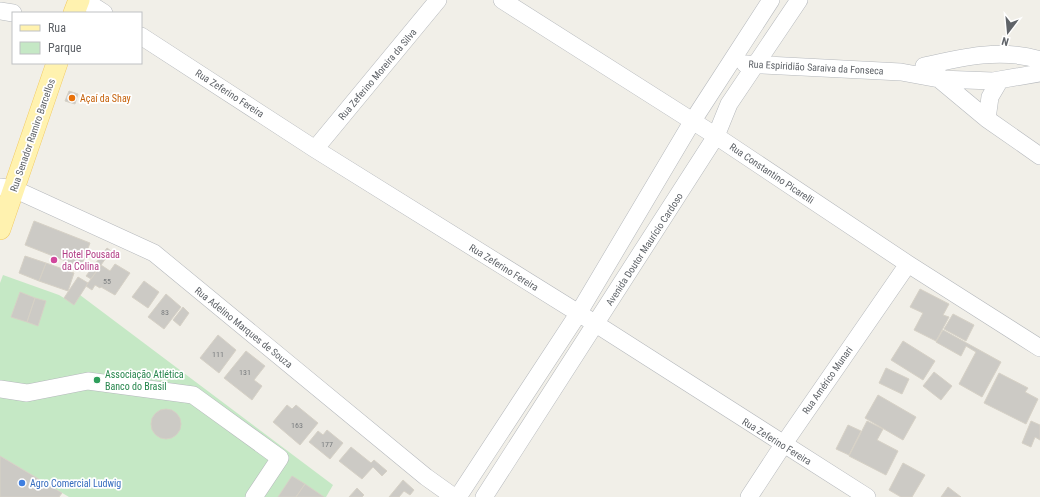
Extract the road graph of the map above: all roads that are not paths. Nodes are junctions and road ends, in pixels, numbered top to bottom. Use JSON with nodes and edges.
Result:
{"nodes":[{"id":1,"x":78,"y":0,"type":"edge"},
{"id":2,"x":84,"y":0,"type":"edge"},
{"id":3,"x":438,"y":0,"type":"edge"},
{"id":4,"x":502,"y":0,"type":"edge"},
{"id":5,"x":771,"y":0,"type":"edge"},
{"id":6,"x":799,"y":0,"type":"edge"},
{"id":7,"x":0,"y":11,"type":"edge"},
{"id":8,"x":74,"y":12,"type":"edge"},
{"id":9,"x":102,"y":12,"type":"edge"},
{"id":10,"x":12,"y":13,"type":"edge"},
{"id":11,"x":142,"y":37,"type":"edge"},
{"id":12,"x":1040,"y":60,"type":"edge"},
{"id":13,"x":731,"y":61,"type":"junction"},
{"id":14,"x":57,"y":64,"type":"edge"},
{"id":15,"x":754,"y":65,"type":"junction"},
{"id":16,"x":937,"y":72,"type":"junction"},
{"id":17,"x":1040,"y":73,"type":"edge"},
{"id":18,"x":1000,"y":80,"type":"junction"},
{"id":19,"x":987,"y":119,"type":"junction"},
{"id":20,"x":692,"y":122,"type":"junction"},
{"id":21,"x":716,"y":136,"type":"junction"},
{"id":22,"x":315,"y":149,"type":"junction"},
{"id":23,"x":1040,"y":156,"type":"edge"},
{"id":24,"x":7,"y":188,"type":"edge"},
{"id":25,"x":0,"y":230,"type":"edge"},
{"id":26,"x":908,"y":264,"type":"junction"},
{"id":27,"x":578,"y":314,"type":"junction"},
{"id":28,"x":596,"y":324,"type":"junction"},
{"id":29,"x":1040,"y":348,"type":"edge"},
{"id":30,"x":0,"y":389,"type":"edge"},
{"id":31,"x":783,"y":444,"type":"junction"},
{"id":32,"x":254,"y":497,"type":"edge"},
{"id":33,"x":454,"y":497,"type":"edge"},
{"id":34,"x":458,"y":497,"type":"edge"},
{"id":35,"x":484,"y":497,"type":"edge"},
{"id":36,"x":749,"y":497,"type":"edge"},
{"id":37,"x":867,"y":497,"type":"edge"}],
"edges":[{"from":1,"to":8,"type":"main road"},
{"from":2,"to":9,"type":"street"},
{"from":3,"to":22,"type":"street","name":"Rua Zeferino Moreira da Silva"},
{"from":4,"to":20,"type":"street","name":"Rua Constantino Picarelli"},
{"from":5,"to":13,"type":"street"},
{"from":6,"to":15,"type":"street","name":"Avenida Doutor Maurício Cardoso"},
{"from":7,"to":10,"type":"street"},
{"from":11,"to":22,"type":"street","name":"Rua Zeferino Fereira"},
{"from":12,"to":16,"type":"street","name":"Rua Espiridião Saraiva da Fonseca"},
{"from":13,"to":15,"type":"street","name":"Rua Espiridião Saraiva da Fonseca"},
{"from":13,"to":20,"type":"street"},
{"from":14,"to":24,"type":"main road","name":"Rua Senador Ramiro Barcellos"},
{"from":15,"to":16,"type":"street","name":"Rua Espiridião Saraiva da Fonseca"},
{"from":15,"to":21,"type":"street","name":"Avenida Doutor Maurício Cardoso"},
{"from":16,"to":18,"type":"street","name":"Rua Espiridião Saraiva da Fonseca"},
{"from":16,"to":19,"type":"street"},
{"from":17,"to":18,"type":"street","name":"Rua Espiridião Saraiva da Fonseca"},
{"from":18,"to":19,"type":"street"},
{"from":19,"to":23,"type":"street"},
{"from":20,"to":21,"type":"street","name":"Rua Constantino Picarelli"},
{"from":20,"to":27,"type":"street"},
{"from":21,"to":26,"type":"street","name":"Rua Constantino Picarelli"},
{"from":21,"to":28,"type":"street","name":"Avenida Doutor Maurício Cardoso"},
{"from":22,"to":27,"type":"street","name":"Rua Zeferino Fereira"},
{"from":24,"to":25,"type":"main road","name":"Rua Senador Ramiro Barcellos"},
{"from":24,"to":33,"type":"street","name":"Rua Adelino Marques de Souza"},
{"from":26,"to":29,"type":"street","name":"Rua Constantino Picarelli"},
{"from":26,"to":31,"type":"street","name":"Rua Américo Munari"},
{"from":27,"to":28,"type":"street","name":"Rua Zeferino Fereira"},
{"from":27,"to":34,"type":"street"},
{"from":28,"to":31,"type":"street","name":"Rua Zeferino Fereira"},
{"from":28,"to":35,"type":"street","name":"Avenida Doutor Maurício Cardoso"},
{"from":30,"to":32,"type":"street"},
{"from":31,"to":36,"type":"street","name":"Rua Américo Munari"},
{"from":31,"to":37,"type":"street","name":"Rua Zeferino Fereira"}]}
